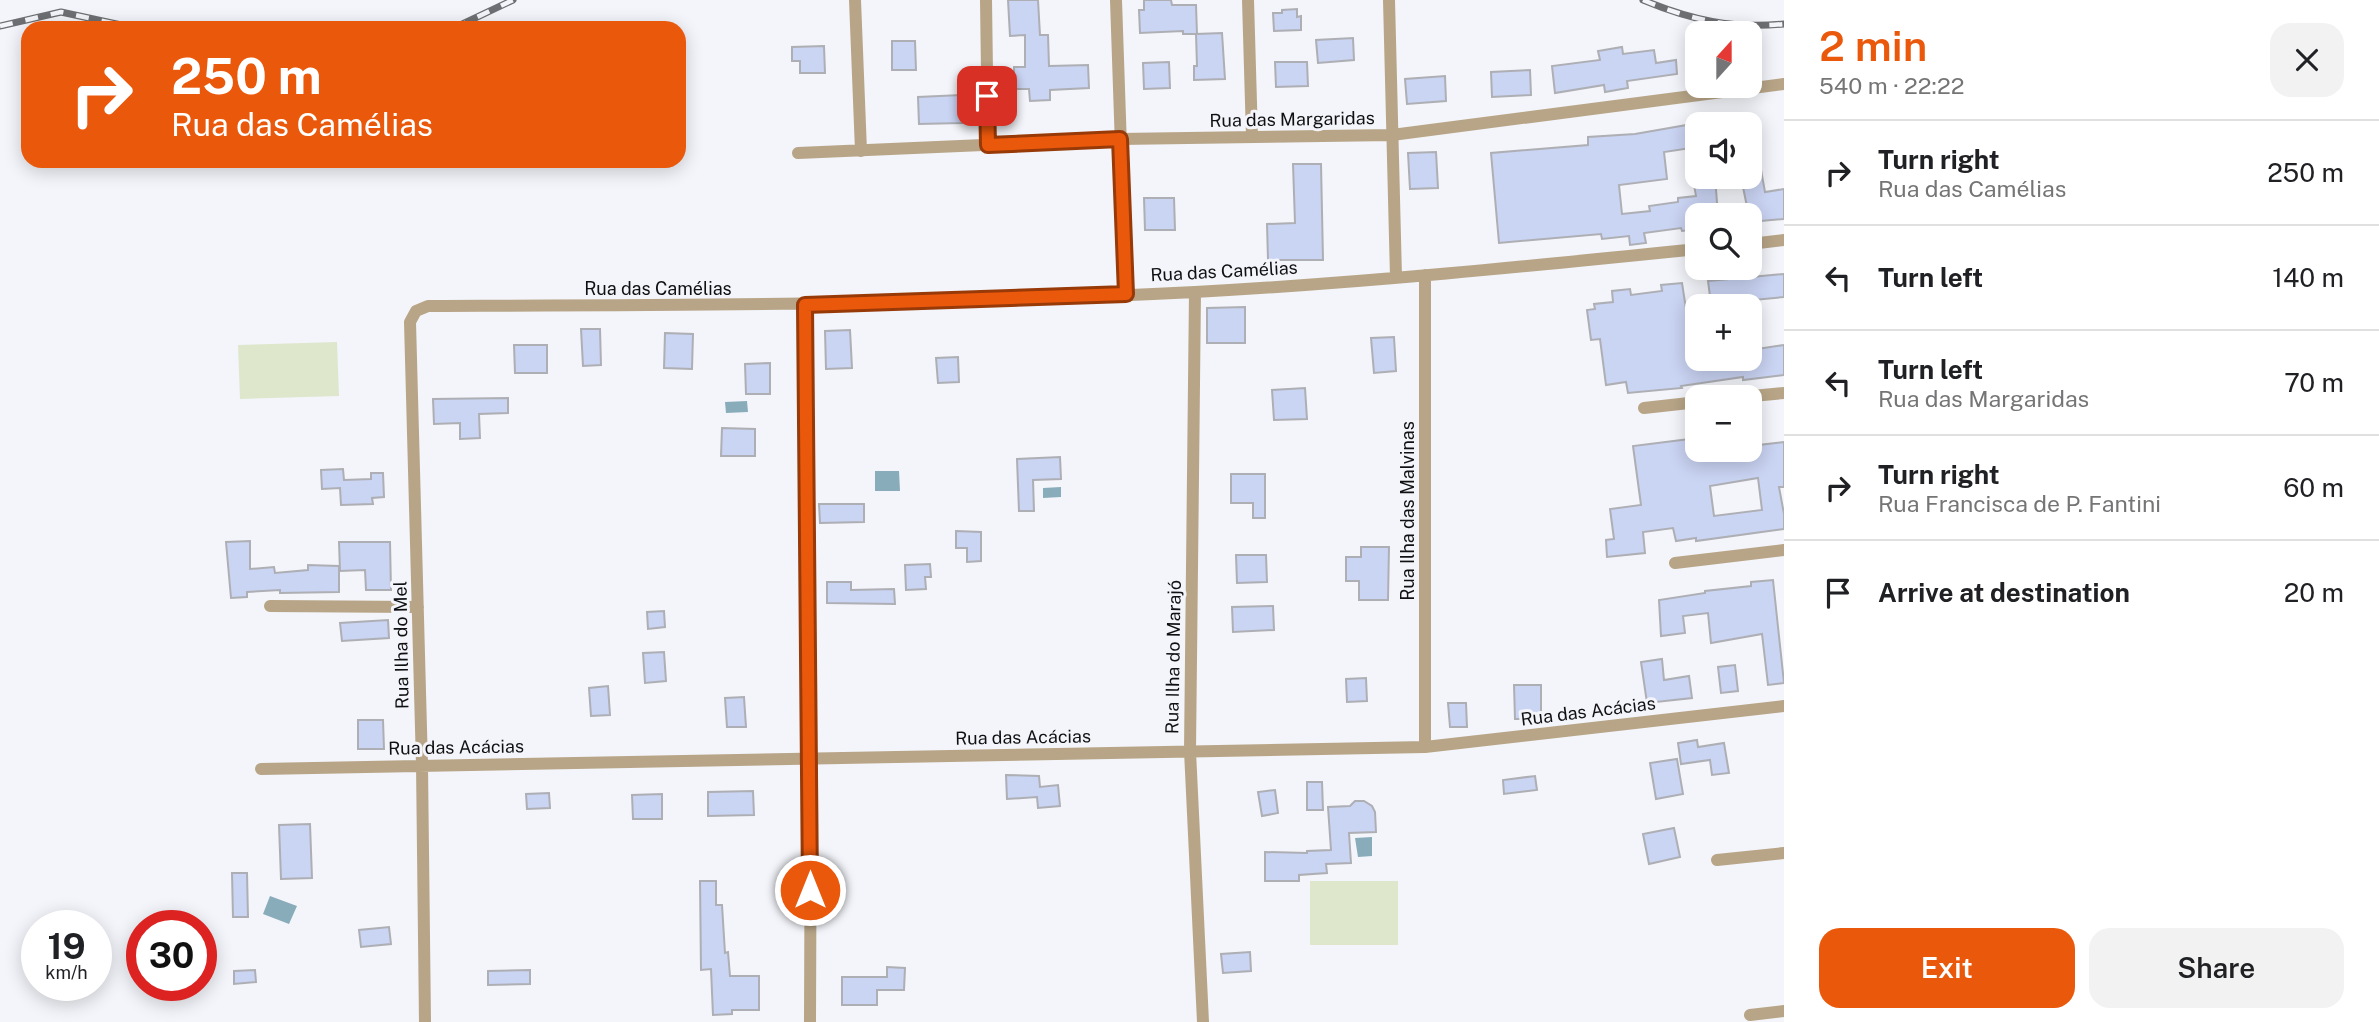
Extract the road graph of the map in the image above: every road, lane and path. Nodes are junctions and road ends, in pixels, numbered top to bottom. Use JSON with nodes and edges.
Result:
{"nodes":[{"id":1,"x":855,"y":0,"type":"edge"},
{"id":2,"x":986,"y":0,"type":"edge"},
{"id":3,"x":1116,"y":0,"type":"edge"},
{"id":4,"x":1248,"y":0,"type":"edge"},
{"id":5,"x":1389,"y":0,"type":"edge"},
{"id":6,"x":1784,"y":84,"type":"edge"},
{"id":7,"x":1392,"y":135,"type":"junction"},
{"id":8,"x":1252,"y":137,"type":"junction"},
{"id":9,"x":1120,"y":139,"type":"junction"},
{"id":10,"x":988,"y":145,"type":"junction"},
{"id":11,"x":861,"y":150,"type":"junction"},
{"id":12,"x":798,"y":153,"type":"dead end"},
{"id":13,"x":1784,"y":240,"type":"edge"},
{"id":14,"x":1762,"y":243,"type":"edge"},
{"id":15,"x":1685,"y":250,"type":"edge"},
{"id":16,"x":1425,"y":275,"type":"junction"},
{"id":17,"x":1396,"y":277,"type":"junction"},
{"id":18,"x":1195,"y":292,"type":"junction"},
{"id":19,"x":1126,"y":294,"type":"junction"},
{"id":20,"x":805,"y":305,"type":"junction"},
{"id":21,"x":416,"y":311,"type":"joint"},
{"id":22,"x":1784,"y":393,"type":"edge"},
{"id":23,"x":1762,"y":395,"type":"edge"},
{"id":24,"x":1685,"y":403,"type":"edge"},
{"id":25,"x":1644,"y":408,"type":"dead end"},
{"id":26,"x":1784,"y":550,"type":"edge"},
{"id":27,"x":1675,"y":563,"type":"dead end"},
{"id":28,"x":270,"y":606,"type":"dead end"},
{"id":29,"x":418,"y":607,"type":"junction"},
{"id":30,"x":1784,"y":706,"type":"edge"},
{"id":31,"x":1425,"y":747,"type":"junction"},
{"id":32,"x":1190,"y":751,"type":"junction"},
{"id":33,"x":811,"y":759,"type":"junction"},
{"id":34,"x":422,"y":765,"type":"junction"},
{"id":35,"x":261,"y":769,"type":"dead end"},
{"id":36,"x":1784,"y":853,"type":"edge"},
{"id":37,"x":1717,"y":860,"type":"dead end"},
{"id":38,"x":1784,"y":1011,"type":"edge"},
{"id":39,"x":1750,"y":1015,"type":"dead end"},
{"id":40,"x":425,"y":1022,"type":"edge"},
{"id":41,"x":810,"y":1022,"type":"edge"},
{"id":42,"x":1203,"y":1022,"type":"edge"}],
"edges":[{"from":1,"to":11,"type":"street"},
{"from":2,"to":10,"type":"street"},
{"from":3,"to":9,"type":"street"},
{"from":4,"to":8,"type":"street"},
{"from":5,"to":7,"type":"street"},
{"from":6,"to":7,"type":"street","name":"Rua das Margaridas"},
{"from":7,"to":8,"type":"street","name":"Rua das Margaridas"},
{"from":7,"to":17,"type":"street"},
{"from":8,"to":9,"type":"street","name":"Rua das Margaridas"},
{"from":9,"to":10,"type":"street","name":"Rua das Margaridas"},
{"from":9,"to":19,"type":"street"},
{"from":10,"to":11,"type":"street","name":"Rua das Margaridas"},
{"from":11,"to":12,"type":"street","name":"Rua das Margaridas"},
{"from":13,"to":14,"type":"street"},
{"from":15,"to":16,"type":"street","name":"Rua das Camélias"},
{"from":16,"to":17,"type":"street","name":"Rua das Camélias"},
{"from":16,"to":31,"type":"street","name":"Rua Ilha das Malvinas"},
{"from":17,"to":18,"type":"street","name":"Rua das Camélias"},
{"from":18,"to":19,"type":"street","name":"Rua das Camélias"},
{"from":18,"to":32,"type":"street","name":"Rua Ilha do Marajó"},
{"from":19,"to":20,"type":"street","name":"Rua das Camélias"},
{"from":20,"to":21,"type":"street","name":"Rua das Camélias"},
{"from":20,"to":33,"type":"street"},
{"from":21,"to":29,"type":"street","name":"Rua Ilha do Mel"},
{"from":22,"to":23,"type":"street"},
{"from":24,"to":25,"type":"street"},
{"from":26,"to":27,"type":"street"},
{"from":28,"to":29,"type":"street"},
{"from":29,"to":34,"type":"street","name":"Rua Ilha do Mel"},
{"from":30,"to":31,"type":"street","name":"Rua das Acácias"},
{"from":31,"to":32,"type":"street","name":"Rua das Acácias"},
{"from":32,"to":33,"type":"street","name":"Rua das Acácias"},
{"from":32,"to":42,"type":"street","name":"Rua Ilha do Marajó"},
{"from":33,"to":34,"type":"street","name":"Rua das Acácias"},
{"from":33,"to":41,"type":"street"},
{"from":34,"to":35,"type":"street","name":"Rua das Acácias"},
{"from":34,"to":40,"type":"street","name":"Rua Ilha do Mel"},
{"from":36,"to":37,"type":"street"},
{"from":38,"to":39,"type":"street"}]}
